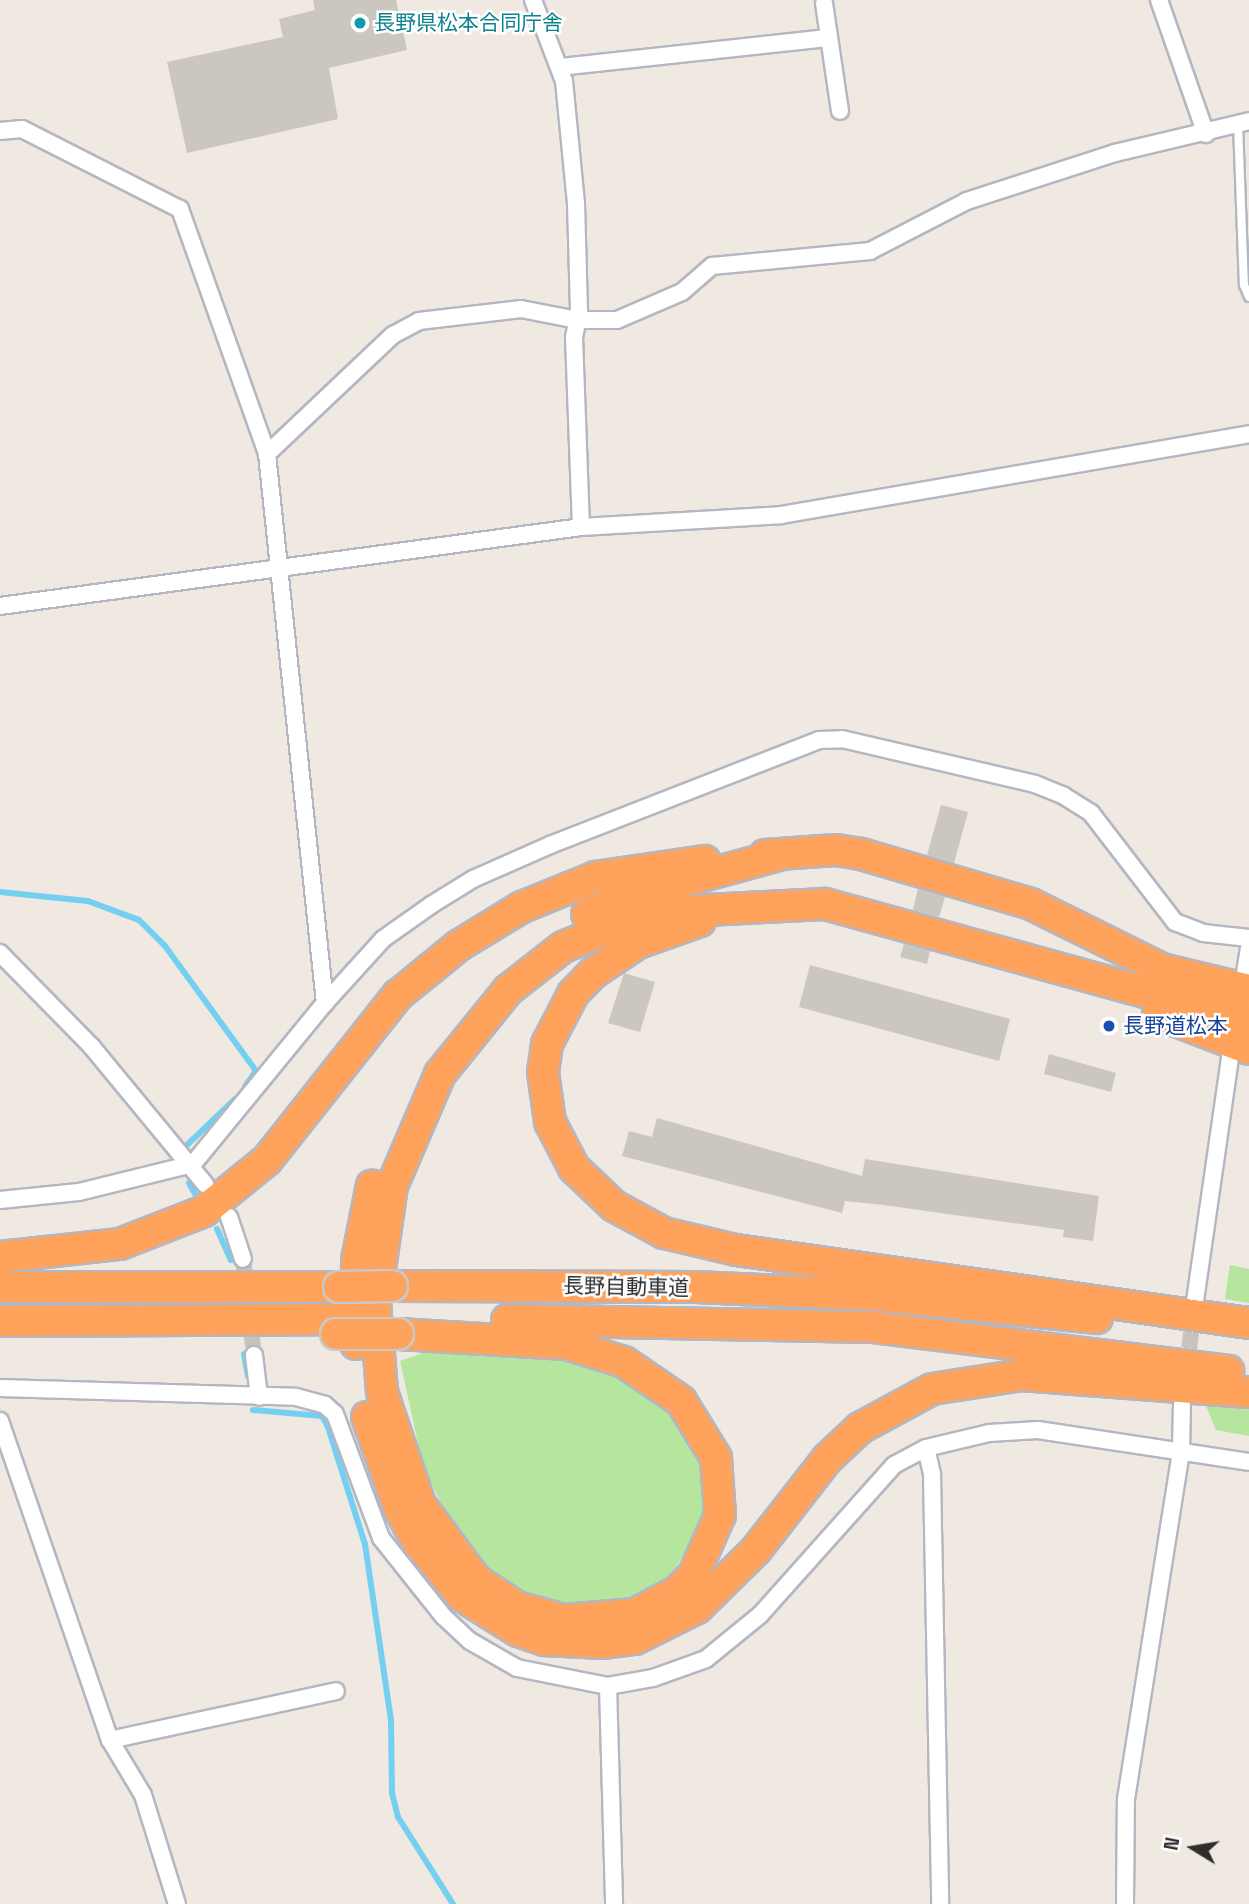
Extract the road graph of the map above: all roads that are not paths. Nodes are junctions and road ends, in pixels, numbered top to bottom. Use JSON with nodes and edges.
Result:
{"nodes":[{"id":1,"x":533,"y":0,"type":"edge"},
{"id":2,"x":1159,"y":0,"type":"edge"},
{"id":3,"x":822,"y":2,"type":"edge"},
{"id":4,"x":826,"y":38,"type":"junction"},
{"id":5,"x":560,"y":67,"type":"junction"},
{"id":6,"x":840,"y":111,"type":"dead end"},
{"id":7,"x":1244,"y":122,"type":"edge"},
{"id":8,"x":0,"y":131,"type":"edge"},
{"id":9,"x":1206,"y":134,"type":"junction"},
{"id":10,"x":1249,"y":297,"type":"edge"},
{"id":11,"x":577,"y":320,"type":"junction"},
{"id":12,"x":1249,"y":434,"type":"edge"},
{"id":13,"x":267,"y":454,"type":"junction"},
{"id":14,"x":582,"y":527,"type":"junction"},
{"id":15,"x":279,"y":570,"type":"junction"},
{"id":16,"x":0,"y":606,"type":"edge"},
{"id":17,"x":783,"y":854,"type":"junction"},
{"id":18,"x":803,"y":904,"type":"junction"},
{"id":19,"x":1249,"y":938,"type":"edge"},
{"id":20,"x":1249,"y":949,"type":"edge"},
{"id":21,"x":0,"y":953,"type":"edge"},
{"id":22,"x":1017,"y":956,"type":"junction"},
{"id":23,"x":1247,"y":982,"type":"edge"},
{"id":24,"x":325,"y":1003,"type":"junction"},
{"id":25,"x":1249,"y":1021,"type":"edge"},
{"id":26,"x":1240,"y":1053,"type":"edge"},
{"id":27,"x":194,"y":1164,"type":"junction"},
{"id":28,"x":205,"y":1184,"type":"dead end"},
{"id":29,"x":0,"y":1200,"type":"edge"},
{"id":30,"x":229,"y":1217,"type":"dead end"},
{"id":31,"x":0,"y":1257,"type":"edge"},
{"id":32,"x":243,"y":1259,"type":"tunnel mouth"},
{"id":33,"x":0,"y":1287,"type":"edge"},
{"id":34,"x":1195,"y":1301,"type":"tunnel mouth"},
{"id":35,"x":10,"y":1321,"type":"edge"},
{"id":36,"x":1249,"y":1323,"type":"edge"},
{"id":37,"x":397,"y":1326,"type":"junction"},
{"id":38,"x":1249,"y":1342,"type":"edge"},
{"id":39,"x":254,"y":1355,"type":"tunnel mouth"},
{"id":40,"x":1249,"y":1374,"type":"edge"},
{"id":41,"x":0,"y":1388,"type":"edge"},
{"id":42,"x":1249,"y":1392,"type":"edge"},
{"id":43,"x":259,"y":1397,"type":"junction"},
{"id":44,"x":1182,"y":1405,"type":"dead end"},
{"id":45,"x":0,"y":1422,"type":"edge"},
{"id":46,"x":926,"y":1448,"type":"junction"},
{"id":47,"x":1181,"y":1451,"type":"junction"},
{"id":48,"x":1249,"y":1462,"type":"edge"},
{"id":49,"x":608,"y":1686,"type":"junction"},
{"id":50,"x":336,"y":1691,"type":"dead end"},
{"id":51,"x":110,"y":1740,"type":"junction"},
{"id":52,"x":177,"y":1904,"type":"edge"},
{"id":53,"x":614,"y":1904,"type":"edge"},
{"id":54,"x":940,"y":1904,"type":"edge"},
{"id":55,"x":1125,"y":1904,"type":"edge"}],
"edges":[{"from":1,"to":5,"type":"street"},
{"from":2,"to":9,"type":"street"},
{"from":3,"to":4,"type":"street"},
{"from":4,"to":5,"type":"street"},
{"from":4,"to":6,"type":"street"},
{"from":5,"to":11,"type":"street"},
{"from":7,"to":9,"type":"street"},
{"from":7,"to":10,"type":"lane"},
{"from":8,"to":13,"type":"street"},
{"from":9,"to":11,"type":"street"},
{"from":11,"to":13,"type":"street"},
{"from":11,"to":14,"type":"street"},
{"from":12,"to":14,"type":"street"},
{"from":13,"to":15,"type":"street"},
{"from":14,"to":15,"type":"street"},
{"from":15,"to":16,"type":"street"},
{"from":15,"to":24,"type":"street"},
{"from":17,"to":23,"type":"highway"},
{"from":17,"to":31,"type":"highway"},
{"from":17,"to":42,"type":"highway"},
{"from":18,"to":22,"type":"highway"},
{"from":18,"to":36,"type":"highway"},
{"from":18,"to":37,"type":"highway"},
{"from":19,"to":24,"type":"street"},
{"from":20,"to":23,"type":"street"},
{"from":21,"to":27,"type":"street"},
{"from":22,"to":25,"type":"highway"},
{"from":22,"to":26,"type":"highway"},
{"from":24,"to":27,"type":"street"},
{"from":26,"to":34,"type":"street"},
{"from":27,"to":28,"type":"street"},
{"from":27,"to":29,"type":"street"},
{"from":30,"to":32,"type":"street"},
{"from":33,"to":38,"type":"highway","name":"長野自動車道","bridge":true},
{"from":35,"to":37,"type":"highway","name":"長野自動車道"},
{"from":37,"to":40,"type":"highway","name":"長野自動車道"},
{"from":39,"to":43,"type":"street"},
{"from":41,"to":43,"type":"street"},
{"from":43,"to":49,"type":"street"},
{"from":44,"to":47,"type":"street"},
{"from":45,"to":51,"type":"street"},
{"from":46,"to":47,"type":"street"},
{"from":46,"to":49,"type":"street"},
{"from":46,"to":54,"type":"street"},
{"from":47,"to":48,"type":"street"},
{"from":47,"to":55,"type":"street"},
{"from":49,"to":53,"type":"street"},
{"from":50,"to":51,"type":"street"},
{"from":51,"to":52,"type":"street"}]}
